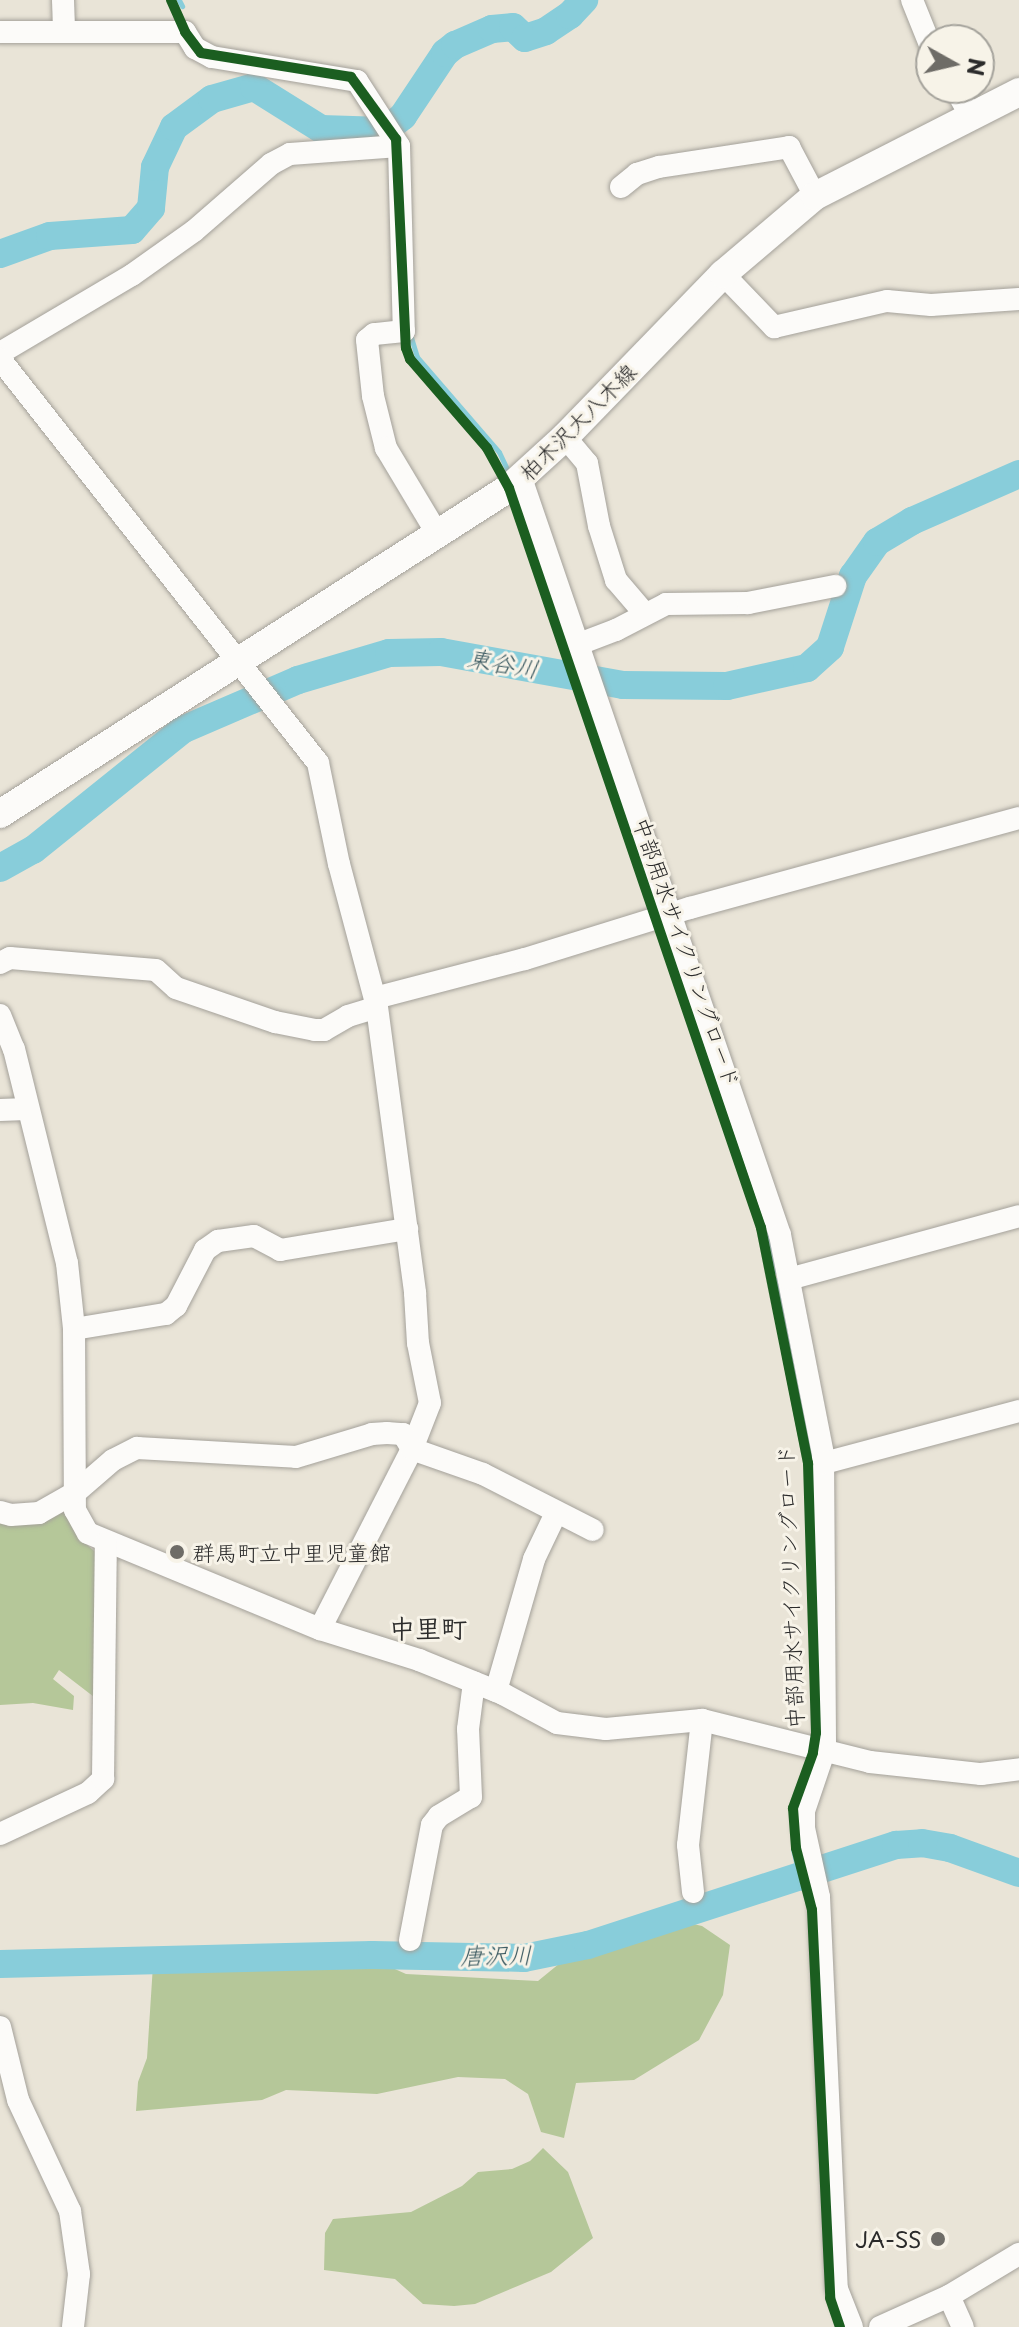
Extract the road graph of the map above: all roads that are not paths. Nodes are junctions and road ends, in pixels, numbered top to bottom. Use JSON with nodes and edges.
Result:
{"nodes":[{"id":1,"x":63,"y":0,"type":"edge"},
{"id":2,"x":912,"y":0,"type":"edge"},
{"id":3,"x":922,"y":24,"type":"edge"},
{"id":4,"x":64,"y":31,"type":"junction"},
{"id":5,"x":0,"y":32,"type":"edge"},
{"id":6,"x":1019,"y":92,"type":"edge"},
{"id":7,"x":964,"y":104,"type":"edge"},
{"id":8,"x":970,"y":115,"type":"junction"},
{"id":9,"x":397,"y":142,"type":"junction"},
{"id":10,"x":621,"y":187,"type":"dead end"},
{"id":11,"x":815,"y":196,"type":"junction"},
{"id":12,"x":723,"y":274,"type":"junction"},
{"id":13,"x":1019,"y":299,"type":"edge"},
{"id":14,"x":0,"y":356,"type":"edge"},
{"id":15,"x":565,"y":437,"type":"junction"},
{"id":16,"x":521,"y":478,"type":"junction"},
{"id":17,"x":438,"y":535,"type":"junction"},
{"id":18,"x":835,"y":586,"type":"dead end"},
{"id":19,"x":645,"y":614,"type":"junction"},
{"id":20,"x":580,"y":648,"type":"junction"},
{"id":21,"x":237,"y":659,"type":"junction"},
{"id":22,"x":0,"y":814,"type":"edge"},
{"id":23,"x":1019,"y":818,"type":"edge"},
{"id":24,"x":670,"y":915,"type":"junction"},
{"id":25,"x":0,"y":963,"type":"edge"},
{"id":26,"x":376,"y":1002,"type":"junction"},
{"id":27,"x":0,"y":1015,"type":"edge"},
{"id":28,"x":27,"y":1109,"type":"junction"},
{"id":29,"x":0,"y":1110,"type":"edge"},
{"id":30,"x":1019,"y":1216,"type":"edge"},
{"id":31,"x":407,"y":1229,"type":"junction"},
{"id":32,"x":789,"y":1279,"type":"junction"},
{"id":33,"x":74,"y":1329,"type":"junction"},
{"id":34,"x":1019,"y":1411,"type":"edge"},
{"id":35,"x":412,"y":1449,"type":"junction"},
{"id":36,"x":824,"y":1463,"type":"junction"},
{"id":37,"x":76,"y":1492,"type":"junction"},
{"id":38,"x":0,"y":1512,"type":"edge"},
{"id":39,"x":556,"y":1513,"type":"junction"},
{"id":40,"x":593,"y":1530,"type":"dead end"},
{"id":41,"x":106,"y":1543,"type":"junction"},
{"id":42,"x":320,"y":1629,"type":"junction"},
{"id":43,"x":474,"y":1682,"type":"junction"},
{"id":44,"x":496,"y":1691,"type":"junction"},
{"id":45,"x":702,"y":1720,"type":"junction"},
{"id":46,"x":825,"y":1749,"type":"junction"},
{"id":47,"x":1019,"y":1769,"type":"edge"},
{"id":48,"x":0,"y":1834,"type":"edge"},
{"id":49,"x":693,"y":1892,"type":"dead end"},
{"id":50,"x":410,"y":1940,"type":"dead end"},
{"id":51,"x":0,"y":2027,"type":"edge"},
{"id":52,"x":1019,"y":2254,"type":"edge"},
{"id":53,"x":949,"y":2296,"type":"junction"},
{"id":54,"x":889,"y":2323,"type":"edge"},
{"id":55,"x":73,"y":2327,"type":"edge"},
{"id":56,"x":852,"y":2327,"type":"edge"},
{"id":57,"x":963,"y":2327,"type":"edge"}],
"edges":[{"from":1,"to":4,"type":"street"},
{"from":2,"to":3,"type":"street"},
{"from":4,"to":5,"type":"street"},
{"from":4,"to":9,"type":"street"},
{"from":6,"to":8,"type":"main road","name":"柏木沢大八木線"},
{"from":7,"to":8,"type":"street"},
{"from":8,"to":11,"type":"main road","name":"柏木沢大八木線"},
{"from":9,"to":14,"type":"street"},
{"from":9,"to":17,"type":"street"},
{"from":10,"to":11,"type":"street"},
{"from":11,"to":12,"type":"main road","name":"柏木沢大八木線"},
{"from":12,"to":13,"type":"street"},
{"from":12,"to":15,"type":"main road","name":"柏木沢大八木線"},
{"from":14,"to":21,"type":"street"},
{"from":15,"to":16,"type":"main road","name":"柏木沢大八木線"},
{"from":15,"to":19,"type":"street"},
{"from":16,"to":17,"type":"main road","name":"柏木沢大八木線"},
{"from":16,"to":20,"type":"street"},
{"from":17,"to":21,"type":"main road","name":"柏木沢大八木線"},
{"from":18,"to":19,"type":"street"},
{"from":19,"to":20,"type":"street"},
{"from":20,"to":24,"type":"street"},
{"from":21,"to":22,"type":"main road","name":"柏木沢大八木線"},
{"from":21,"to":26,"type":"street"},
{"from":23,"to":24,"type":"street"},
{"from":24,"to":26,"type":"street"},
{"from":24,"to":32,"type":"street"},
{"from":25,"to":26,"type":"street"},
{"from":26,"to":31,"type":"street"},
{"from":27,"to":28,"type":"street"},
{"from":28,"to":29,"type":"street"},
{"from":28,"to":33,"type":"street"},
{"from":30,"to":32,"type":"street"},
{"from":31,"to":33,"type":"street"},
{"from":31,"to":35,"type":"street"},
{"from":32,"to":36,"type":"street"},
{"from":33,"to":37,"type":"street"},
{"from":34,"to":36,"type":"street"},
{"from":35,"to":37,"type":"street"},
{"from":35,"to":39,"type":"street"},
{"from":35,"to":42,"type":"street"},
{"from":36,"to":46,"type":"street"},
{"from":37,"to":38,"type":"street"},
{"from":37,"to":41,"type":"street"},
{"from":39,"to":40,"type":"street"},
{"from":39,"to":44,"type":"street"},
{"from":41,"to":42,"type":"street"},
{"from":41,"to":48,"type":"street"},
{"from":42,"to":43,"type":"street"},
{"from":43,"to":44,"type":"street"},
{"from":43,"to":50,"type":"street"},
{"from":44,"to":45,"type":"street"},
{"from":45,"to":46,"type":"street"},
{"from":45,"to":49,"type":"street"},
{"from":46,"to":47,"type":"street"},
{"from":46,"to":56,"type":"street"},
{"from":51,"to":55,"type":"street"},
{"from":52,"to":53,"type":"street"},
{"from":53,"to":54,"type":"street"},
{"from":53,"to":57,"type":"street"}]}
